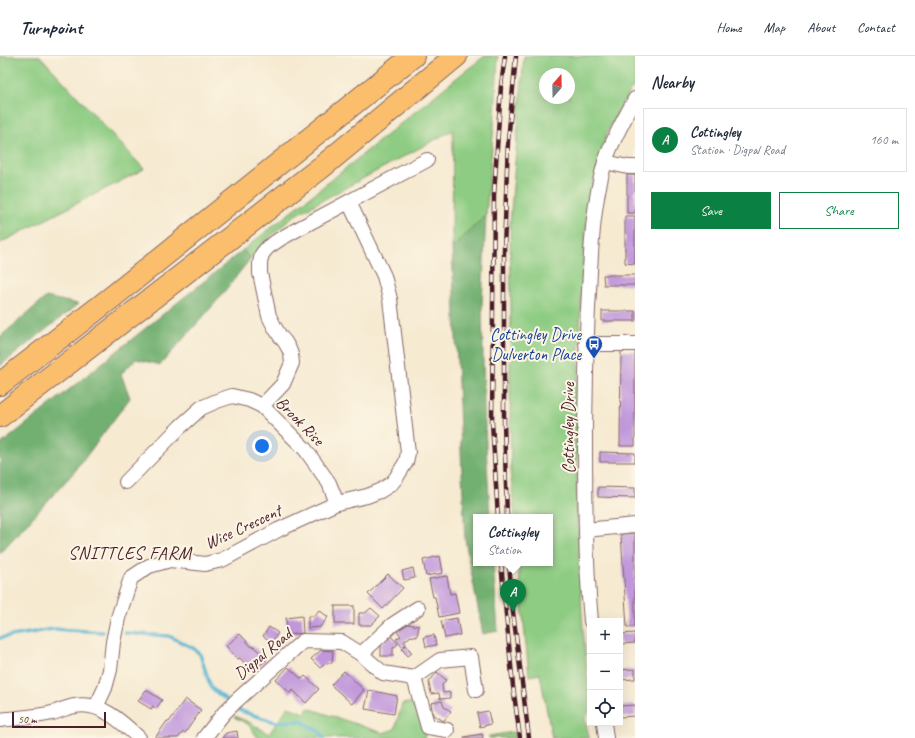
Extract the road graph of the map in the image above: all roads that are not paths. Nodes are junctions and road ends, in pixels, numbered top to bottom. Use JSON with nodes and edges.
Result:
{"nodes":[{"id":1,"x":413,"y":56,"type":"edge"},
{"id":2,"x":456,"y":56,"type":"edge"},
{"id":3,"x":635,"y":99,"type":"edge"},
{"id":4,"x":427,"y":160,"type":"dead end"},
{"id":5,"x":605,"y":162,"type":"junction"},
{"id":6,"x":635,"y":167,"type":"edge"},
{"id":7,"x":349,"y":202,"type":"junction"},
{"id":8,"x":586,"y":344,"type":"junction"},
{"id":9,"x":635,"y":344,"type":"edge"},
{"id":10,"x":0,"y":384,"type":"edge"},
{"id":11,"x":262,"y":406,"type":"junction"},
{"id":12,"x":0,"y":416,"type":"edge"},
{"id":13,"x":126,"y":482,"type":"dead end"},
{"id":14,"x":337,"y":503,"type":"junction"},
{"id":15,"x":635,"y":525,"type":"edge"},
{"id":16,"x":586,"y":530,"type":"junction"},
{"id":17,"x":418,"y":608,"type":"dead end"},
{"id":18,"x":591,"y":618,"type":"edge"},
{"id":19,"x":361,"y":654,"type":"junction"},
{"id":20,"x":414,"y":678,"type":"junction"},
{"id":21,"x":476,"y":690,"type":"dead end"},
{"id":22,"x":96,"y":707,"type":"junction"},
{"id":23,"x":0,"y":720,"type":"edge"},
{"id":24,"x":604,"y":726,"type":"edge"},
{"id":25,"x":447,"y":730,"type":"dead end"},
{"id":26,"x":139,"y":738,"type":"edge"},
{"id":27,"x":204,"y":738,"type":"edge"},
{"id":28,"x":606,"y":738,"type":"edge"}],
"edges":[{"from":1,"to":10,"type":"highway"},
{"from":2,"to":12,"type":"highway"},
{"from":3,"to":5,"type":"street","name":"Cottingley Drive"},
{"from":4,"to":7,"type":"street"},
{"from":5,"to":6,"type":"street"},
{"from":5,"to":8,"type":"street","name":"Cottingley Drive"},
{"from":7,"to":11,"type":"street"},
{"from":7,"to":14,"type":"street","name":"Wise Crescent"},
{"from":8,"to":9,"type":"street"},
{"from":8,"to":16,"type":"street","name":"Cottingley Drive"},
{"from":11,"to":13,"type":"street","name":"Brook Rise"},
{"from":11,"to":14,"type":"street","name":"Brook Rise"},
{"from":14,"to":22,"type":"street","name":"Wise Crescent"},
{"from":15,"to":16,"type":"street"},
{"from":16,"to":18,"type":"street","name":"Cottingley Drive"},
{"from":17,"to":19,"type":"street"},
{"from":19,"to":20,"type":"street","name":"Digpal Road"},
{"from":19,"to":27,"type":"street","name":"Digpal Road"},
{"from":20,"to":21,"type":"street"},
{"from":20,"to":25,"type":"street"},
{"from":22,"to":23,"type":"street"},
{"from":22,"to":26,"type":"street"},
{"from":24,"to":28,"type":"street"}]}
